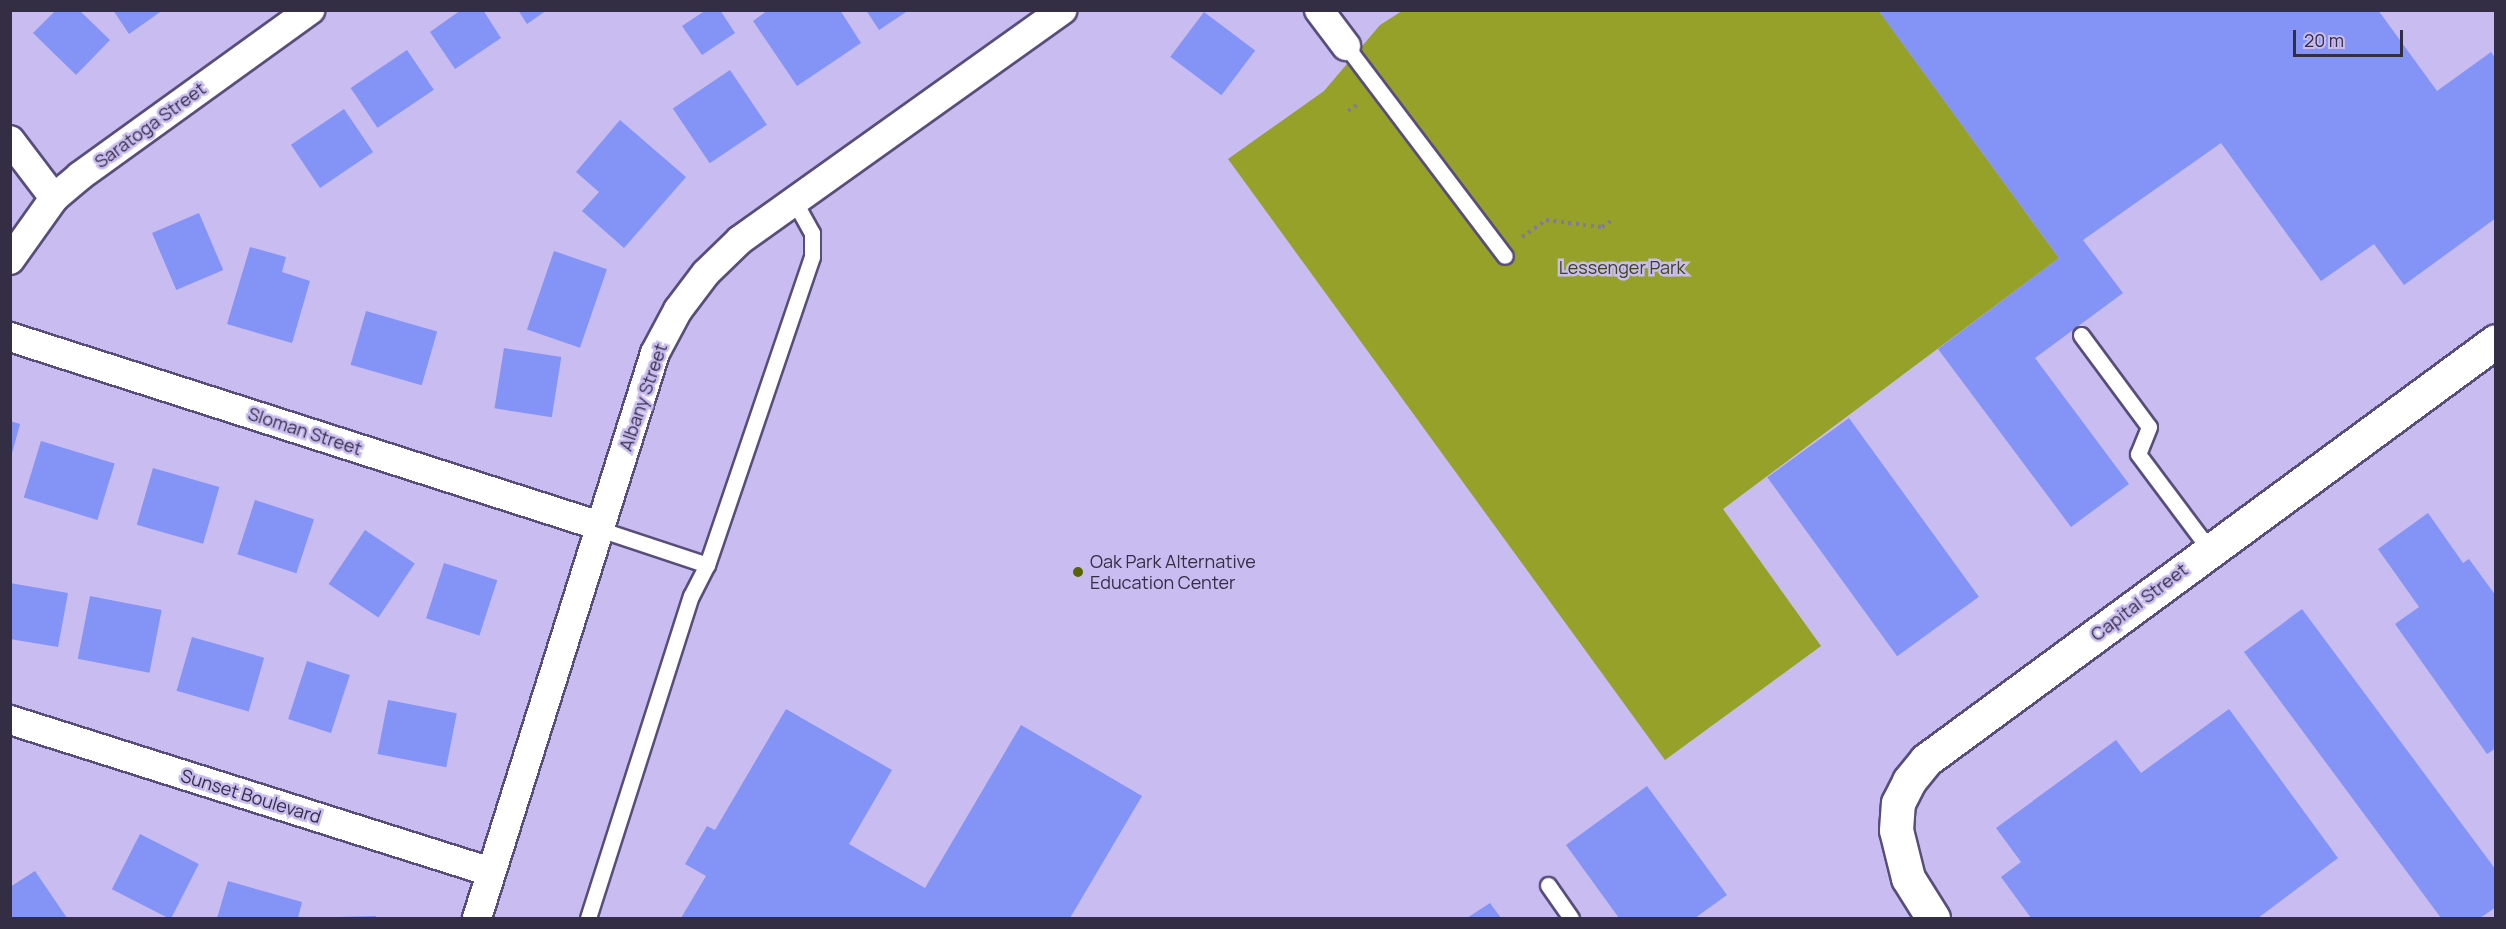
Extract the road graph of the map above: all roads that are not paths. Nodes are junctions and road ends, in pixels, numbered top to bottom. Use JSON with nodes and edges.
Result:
{"nodes":[{"id":1,"x":310,"y":10,"type":"edge"},
{"id":2,"x":1062,"y":10,"type":"edge"},
{"id":3,"x":1319,"y":10,"type":"edge"},
{"id":4,"x":1346,"y":46,"type":"joint"},
{"id":5,"x":10,"y":140,"type":"edge"},
{"id":6,"x":54,"y":198,"type":"junction"},
{"id":7,"x":794,"y":201,"type":"junction"},
{"id":8,"x":1504,"y":254,"type":"road end"},
{"id":9,"x":10,"y":260,"type":"edge"},
{"id":10,"x":2081,"y":335,"type":"dead end"},
{"id":11,"x":10,"y":337,"type":"edge"},
{"id":12,"x":2496,"y":341,"type":"edge"},
{"id":13,"x":600,"y":528,"type":"junction"},
{"id":14,"x":2209,"y":549,"type":"junction"},
{"id":15,"x":707,"y":565,"type":"junction"},
{"id":16,"x":10,"y":720,"type":"edge"},
{"id":17,"x":491,"y":873,"type":"junction"},
{"id":18,"x":1548,"y":885,"type":"dead end"},
{"id":19,"x":477,"y":918,"type":"edge"},
{"id":20,"x":588,"y":918,"type":"edge"},
{"id":21,"x":1571,"y":918,"type":"edge"},
{"id":22,"x":1933,"y":918,"type":"edge"}],
"edges":[{"from":1,"to":6,"type":"street","name":"Saratoga Street"},
{"from":2,"to":7,"type":"street","name":"Albany Street"},
{"from":3,"to":4,"type":"street"},
{"from":4,"to":8,"type":"lane"},
{"from":5,"to":6,"type":"street"},
{"from":6,"to":9,"type":"street","name":"Saratoga Street"},
{"from":7,"to":13,"type":"street","name":"Albany Street"},
{"from":7,"to":15,"type":"lane"},
{"from":10,"to":14,"type":"lane"},
{"from":11,"to":13,"type":"street","name":"Sloman Street"},
{"from":12,"to":14,"type":"street","name":"Capital Street"},
{"from":13,"to":15,"type":"lane"},
{"from":13,"to":17,"type":"street","name":"Albany Street"},
{"from":14,"to":22,"type":"street","name":"Capital Street"},
{"from":15,"to":20,"type":"lane"},
{"from":16,"to":17,"type":"street","name":"Sunset Boulevard"},
{"from":17,"to":19,"type":"street","name":"Albany Street"},
{"from":18,"to":21,"type":"lane"}]}
